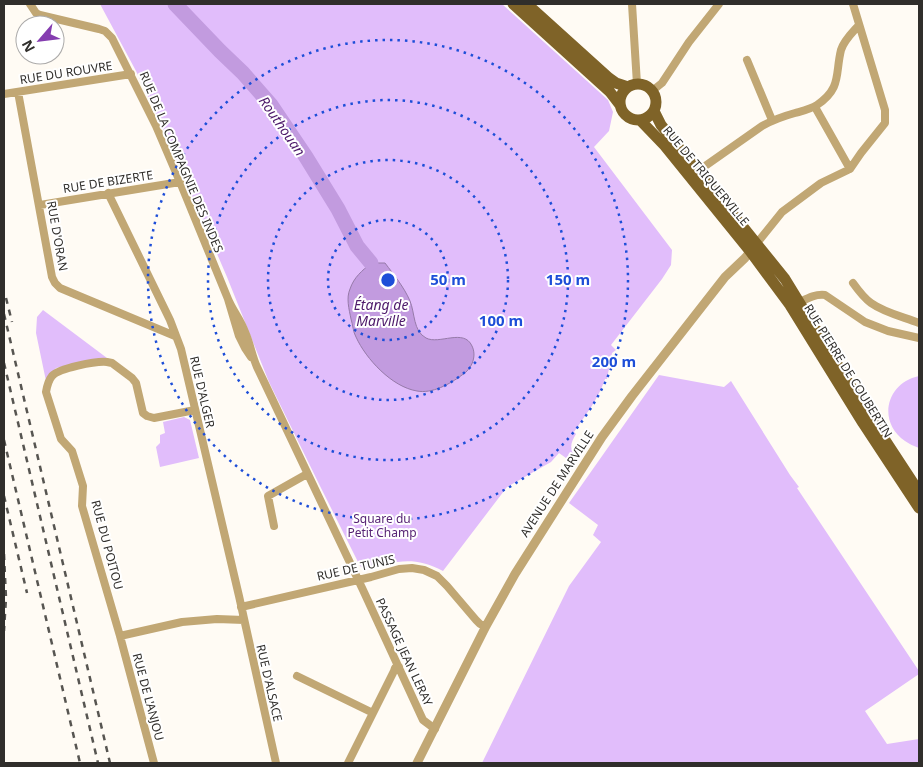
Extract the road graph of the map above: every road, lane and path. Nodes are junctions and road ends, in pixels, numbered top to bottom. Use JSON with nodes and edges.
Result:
{"nodes":[{"id":1,"x":30,"y":4,"type":"edge"},
{"id":2,"x":512,"y":4,"type":"edge"},
{"id":3,"x":527,"y":4,"type":"edge"},
{"id":4,"x":632,"y":4,"type":"edge"},
{"id":5,"x":719,"y":4,"type":"edge"},
{"id":6,"x":853,"y":4,"type":"edge"},
{"id":7,"x":859,"y":24,"type":"junction"},
{"id":8,"x":747,"y":60,"type":"dead end"},
{"id":9,"x":131,"y":74,"type":"junction"},
{"id":10,"x":632,"y":86,"type":"junction"},
{"id":11,"x":652,"y":91,"type":"junction"},
{"id":12,"x":18,"y":92,"type":"junction"},
{"id":13,"x":4,"y":94,"type":"edge"},
{"id":14,"x":620,"y":105,"type":"junction"},
{"id":15,"x":815,"y":106,"type":"junction"},
{"id":16,"x":654,"y":112,"type":"junction"},
{"id":17,"x":640,"y":120,"type":"junction"},
{"id":18,"x":772,"y":120,"type":"junction"},
{"id":19,"x":698,"y":170,"type":"junction"},
{"id":20,"x":850,"y":170,"type":"junction"},
{"id":21,"x":180,"y":182,"type":"junction"},
{"id":22,"x":108,"y":193,"type":"junction"},
{"id":23,"x":40,"y":205,"type":"junction"},
{"id":24,"x":754,"y":247,"type":"junction"},
{"id":25,"x":853,"y":282,"type":"dead end"},
{"id":26,"x":800,"y":302,"type":"junction"},
{"id":27,"x":919,"y":323,"type":"edge"},
{"id":28,"x":175,"y":336,"type":"junction"},
{"id":29,"x":919,"y":338,"type":"edge"},
{"id":30,"x":196,"y":410,"type":"junction"},
{"id":31,"x":307,"y":474,"type":"junction"},
{"id":32,"x":919,"y":492,"type":"edge"},
{"id":33,"x":919,"y":508,"type":"edge"},
{"id":34,"x":274,"y":526,"type":"dead end"},
{"id":35,"x":358,"y":580,"type":"junction"},
{"id":36,"x":241,"y":607,"type":"junction"},
{"id":37,"x":244,"y":620,"type":"junction"},
{"id":38,"x":486,"y":626,"type":"junction"},
{"id":39,"x":120,"y":636,"type":"junction"},
{"id":40,"x":399,"y":667,"type":"junction"},
{"id":41,"x":298,"y":676,"type":"dead end"},
{"id":42,"x":373,"y":713,"type":"junction"},
{"id":43,"x":435,"y":729,"type":"junction"},
{"id":44,"x":154,"y":763,"type":"edge"},
{"id":45,"x":276,"y":763,"type":"edge"},
{"id":46,"x":348,"y":763,"type":"edge"},
{"id":47,"x":417,"y":763,"type":"edge"}],
"edges":[{"from":1,"to":9,"type":"street","name":"RUE DE LA COMPAGNIE DES INDES"},
{"from":2,"to":14,"type":"main road"},
{"from":3,"to":10,"type":"main road"},
{"from":4,"to":10,"type":"street"},
{"from":5,"to":11,"type":"street"},
{"from":6,"to":7,"type":"street"},
{"from":7,"to":15,"type":"street"},
{"from":7,"to":20,"type":"street"},
{"from":8,"to":18,"type":"street"},
{"from":9,"to":12,"type":"street","name":"RUE DU ROUVRE"},
{"from":9,"to":21,"type":"street","name":"RUE DE LA COMPAGNIE DES INDES"},
{"from":10,"to":11,"type":"main road"},
{"from":10,"to":14,"type":"main road"},
{"from":11,"to":16,"type":"main road"},
{"from":12,"to":13,"type":"street","name":"RUE DU ROUVRE"},
{"from":12,"to":23,"type":"street","name":"RUE D'ORAN"},
{"from":14,"to":17,"type":"main road"},
{"from":15,"to":18,"type":"street"},
{"from":15,"to":20,"type":"street"},
{"from":16,"to":17,"type":"main road"},
{"from":16,"to":19,"type":"main road","name":"RUE DE TRIQUERVILLE"},
{"from":17,"to":24,"type":"main road","name":"RUE DE TRIQUERVILLE"},
{"from":18,"to":19,"type":"street"},
{"from":19,"to":24,"type":"main road","name":"RUE DE TRIQUERVILLE"},
{"from":20,"to":24,"type":"street"},
{"from":21,"to":22,"type":"street","name":"RUE DE BIZERTE"},
{"from":21,"to":31,"type":"street","name":"RUE DE LA COMPAGNIE DES INDES"},
{"from":22,"to":23,"type":"street","name":"RUE DE BIZERTE"},
{"from":22,"to":28,"type":"street","name":"RUE D'ALGER"},
{"from":23,"to":28,"type":"street","name":"RUE D'ORAN"},
{"from":24,"to":26,"type":"main road","name":"RUE PIERRE DE COUBERTIN"},
{"from":24,"to":33,"type":"main road","name":"RUE PIERRE DE COUBERTIN"},
{"from":24,"to":38,"type":"street","name":"AVENUE DE MARVILLE"},
{"from":25,"to":27,"type":"street"},
{"from":26,"to":29,"type":"street"},
{"from":26,"to":32,"type":"main road","name":"RUE PIERRE DE COUBERTIN"},
{"from":28,"to":30,"type":"street","name":"RUE D'ALGER"},
{"from":30,"to":36,"type":"street","name":"RUE D'ALGER"},
{"from":30,"to":39,"type":"street","name":"RUE DU POITOU"},
{"from":31,"to":34,"type":"street"},
{"from":31,"to":35,"type":"street","name":"RUE DE LA COMPAGNIE DES INDES"},
{"from":35,"to":36,"type":"street","name":"RUE DE TUNIS"},
{"from":35,"to":38,"type":"street","name":"RUE DE TUNIS"},
{"from":35,"to":40,"type":"street","name":"PASSAGE JEAN LERAY"},
{"from":36,"to":37,"type":"street","name":"RUE D'ALSACE"},
{"from":37,"to":39,"type":"street"},
{"from":37,"to":45,"type":"street","name":"RUE D'ALSACE"},
{"from":38,"to":43,"type":"street","name":"AVENUE DE MARVILLE"},
{"from":39,"to":44,"type":"street","name":"RUE DE L'ANJOU"},
{"from":40,"to":42,"type":"street"},
{"from":40,"to":43,"type":"street","name":"PASSAGE JEAN LERAY"},
{"from":41,"to":42,"type":"street"},
{"from":42,"to":46,"type":"street"},
{"from":43,"to":47,"type":"street","name":"AVENUE DE MARVILLE"}]}
